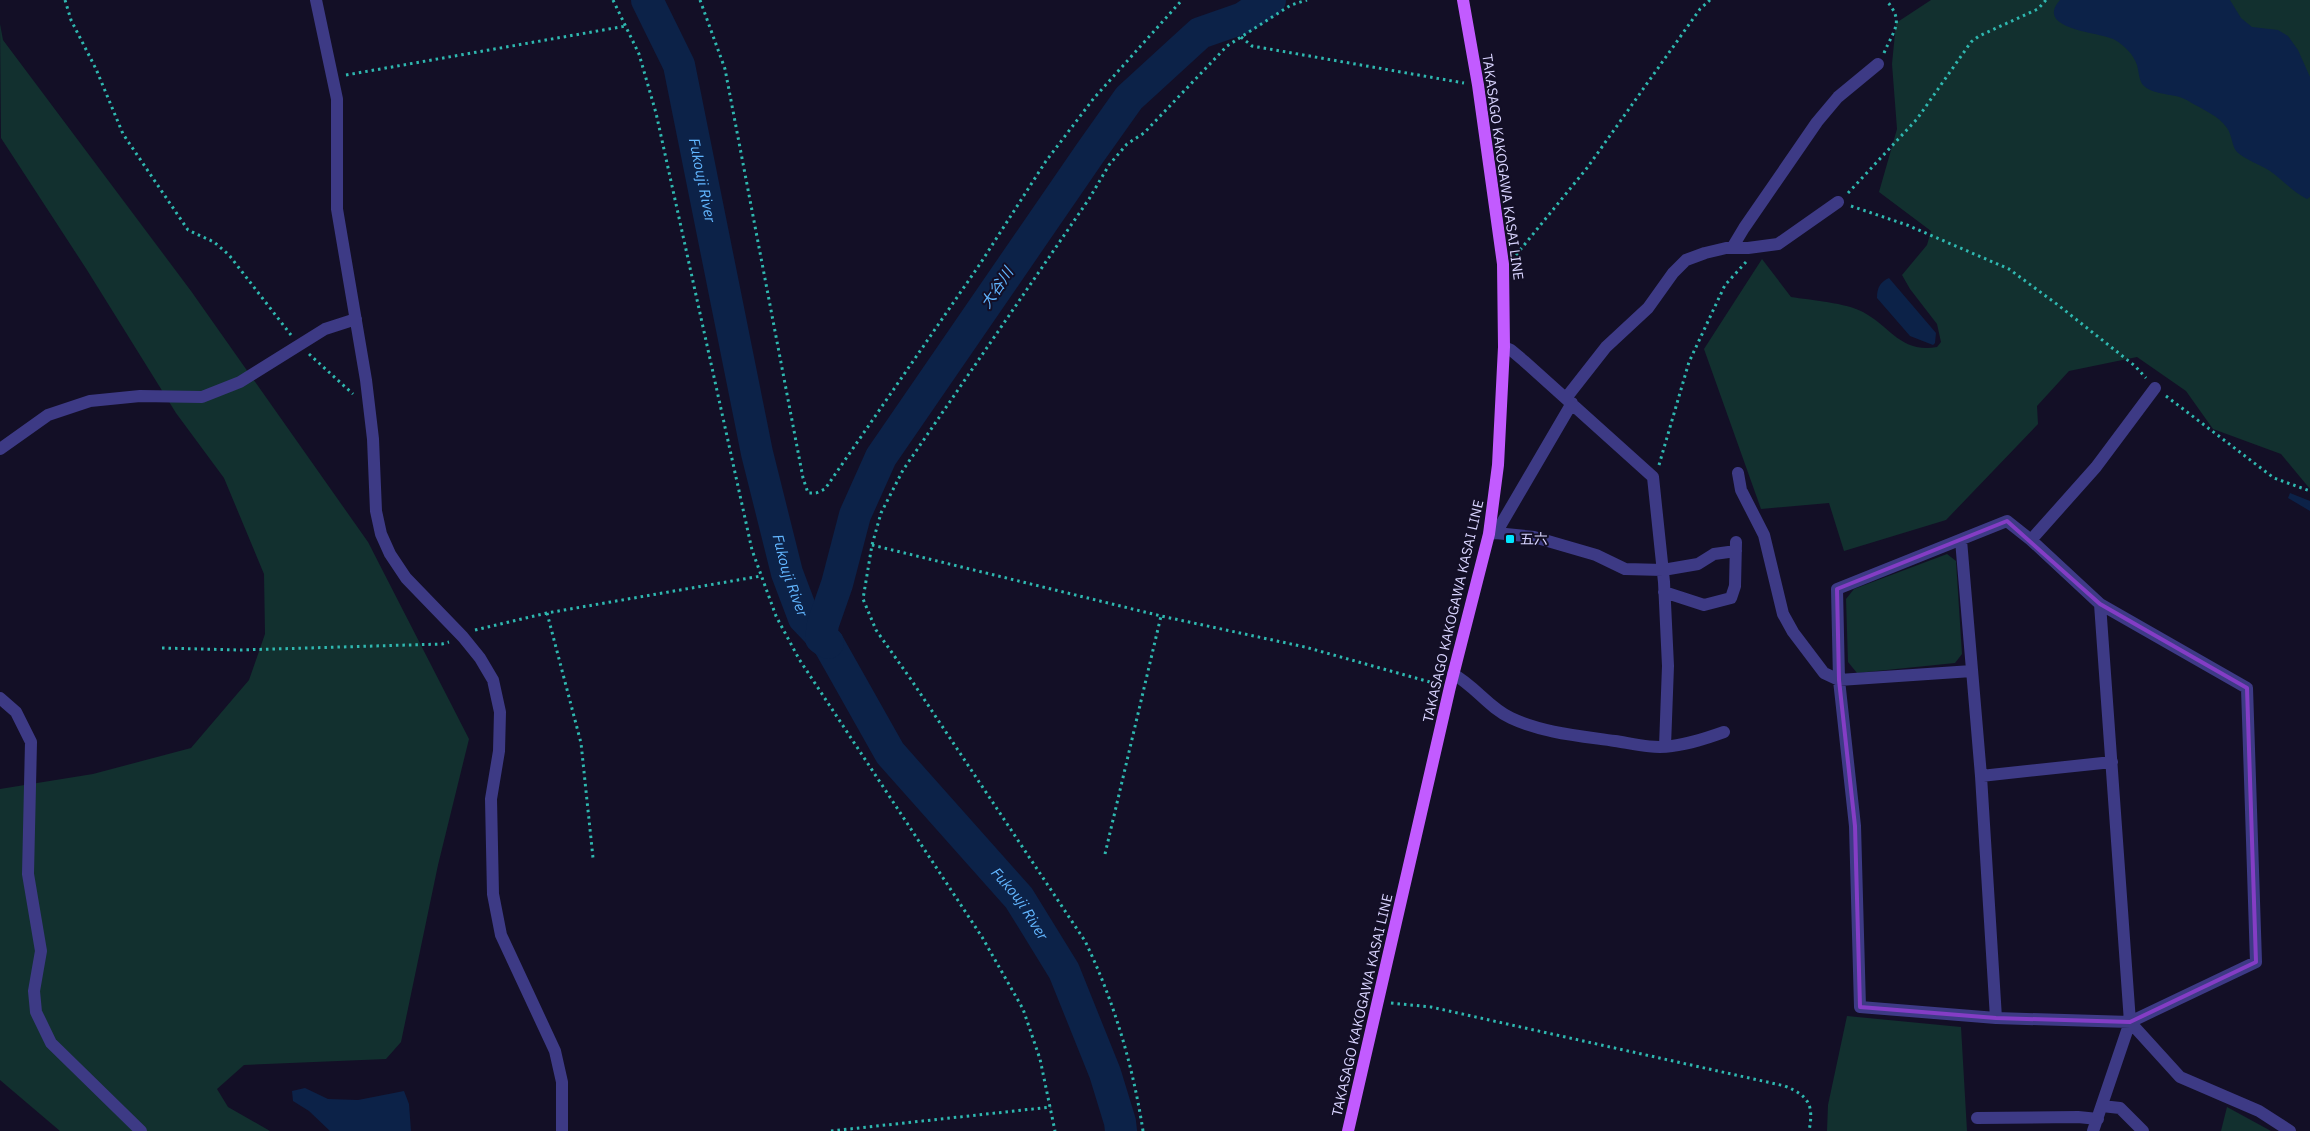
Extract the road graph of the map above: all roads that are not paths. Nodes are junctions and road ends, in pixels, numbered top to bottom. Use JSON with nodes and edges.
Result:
{"nodes":[{"id":1,"x":316,"y":0,"type":"edge"},
{"id":2,"x":1463,"y":0,"type":"edge"},
{"id":3,"x":1878,"y":64,"type":"road end"},
{"id":4,"x":1838,"y":202,"type":"road end"},
{"id":5,"x":1732,"y":248,"type":"junction"},
{"id":6,"x":356,"y":319,"type":"junction"},
{"id":7,"x":1504,"y":347,"type":"junction"},
{"id":8,"x":2154,"y":388,"type":"road end"},
{"id":9,"x":1569,"y":401,"type":"junction"},
{"id":10,"x":0,"y":449,"type":"edge"},
{"id":11,"x":1738,"y":473,"type":"dead end"},
{"id":12,"x":1492,"y":533,"type":"junction"},
{"id":13,"x":1961,"y":540,"type":"junction"},
{"id":14,"x":2031,"y":540,"type":"junction"},
{"id":15,"x":1662,"y":570,"type":"junction"},
{"id":16,"x":1664,"y":592,"type":"junction"},
{"id":17,"x":2100,"y":604,"type":"junction"},
{"id":18,"x":1972,"y":671,"type":"junction"},
{"id":19,"x":1453,"y":674,"type":"junction"},
{"id":20,"x":1839,"y":680,"type":"junction"},
{"id":21,"x":0,"y":698,"type":"edge"},
{"id":22,"x":1724,"y":732,"type":"dead end"},
{"id":23,"x":1665,"y":746,"type":"junction"},
{"id":24,"x":2112,"y":762,"type":"junction"},
{"id":25,"x":1981,"y":776,"type":"junction"},
{"id":26,"x":1996,"y":1018,"type":"junction"},
{"id":27,"x":2130,"y":1022,"type":"junction"},
{"id":28,"x":2102,"y":1106,"type":"junction"},
{"id":29,"x":1977,"y":1118,"type":"dead end"},
{"id":30,"x":2095,"y":1125,"type":"edge"},
{"id":31,"x":141,"y":1131,"type":"edge"},
{"id":32,"x":562,"y":1131,"type":"edge"},
{"id":33,"x":1348,"y":1131,"type":"edge"},
{"id":34,"x":2143,"y":1131,"type":"edge"},
{"id":35,"x":2290,"y":1131,"type":"edge"}],
"edges":[{"from":1,"to":6,"type":"street"},
{"from":2,"to":7,"type":"main road","name":"TAKASAGO KAKOGAWA KASAI LINE"},
{"from":3,"to":5,"type":"street"},
{"from":4,"to":5,"type":"street"},
{"from":5,"to":9,"type":"street"},
{"from":6,"to":10,"type":"street"},
{"from":6,"to":32,"type":"street"},
{"from":7,"to":9,"type":"street"},
{"from":7,"to":12,"type":"main road","name":"TAKASAGO KAKOGAWA KASAI LINE"},
{"from":8,"to":14,"type":"street"},
{"from":9,"to":12,"type":"street"},
{"from":9,"to":15,"type":"street"},
{"from":11,"to":20,"type":"street"},
{"from":12,"to":15,"type":"street"},
{"from":12,"to":19,"type":"main road","name":"TAKASAGO KAKOGAWA KASAI LINE"},
{"from":13,"to":14,"type":"street"},
{"from":13,"to":18,"type":"street"},
{"from":13,"to":20,"type":"street"},
{"from":14,"to":17,"type":"street"},
{"from":15,"to":16,"type":"street"},
{"from":15,"to":16,"type":"street"},
{"from":16,"to":23,"type":"street"},
{"from":17,"to":24,"type":"street"},
{"from":17,"to":27,"type":"street"},
{"from":18,"to":20,"type":"street"},
{"from":18,"to":25,"type":"street"},
{"from":19,"to":23,"type":"street"},
{"from":19,"to":33,"type":"main road","name":"TAKASAGO KAKOGAWA KASAI LINE"},
{"from":20,"to":26,"type":"street"},
{"from":21,"to":31,"type":"street"},
{"from":22,"to":23,"type":"street"},
{"from":24,"to":25,"type":"street"},
{"from":24,"to":27,"type":"street"},
{"from":25,"to":26,"type":"street"},
{"from":26,"to":27,"type":"street"},
{"from":27,"to":28,"type":"street"},
{"from":27,"to":35,"type":"street"},
{"from":28,"to":30,"type":"street"},
{"from":28,"to":34,"type":"street"},
{"from":29,"to":30,"type":"street"}]}
